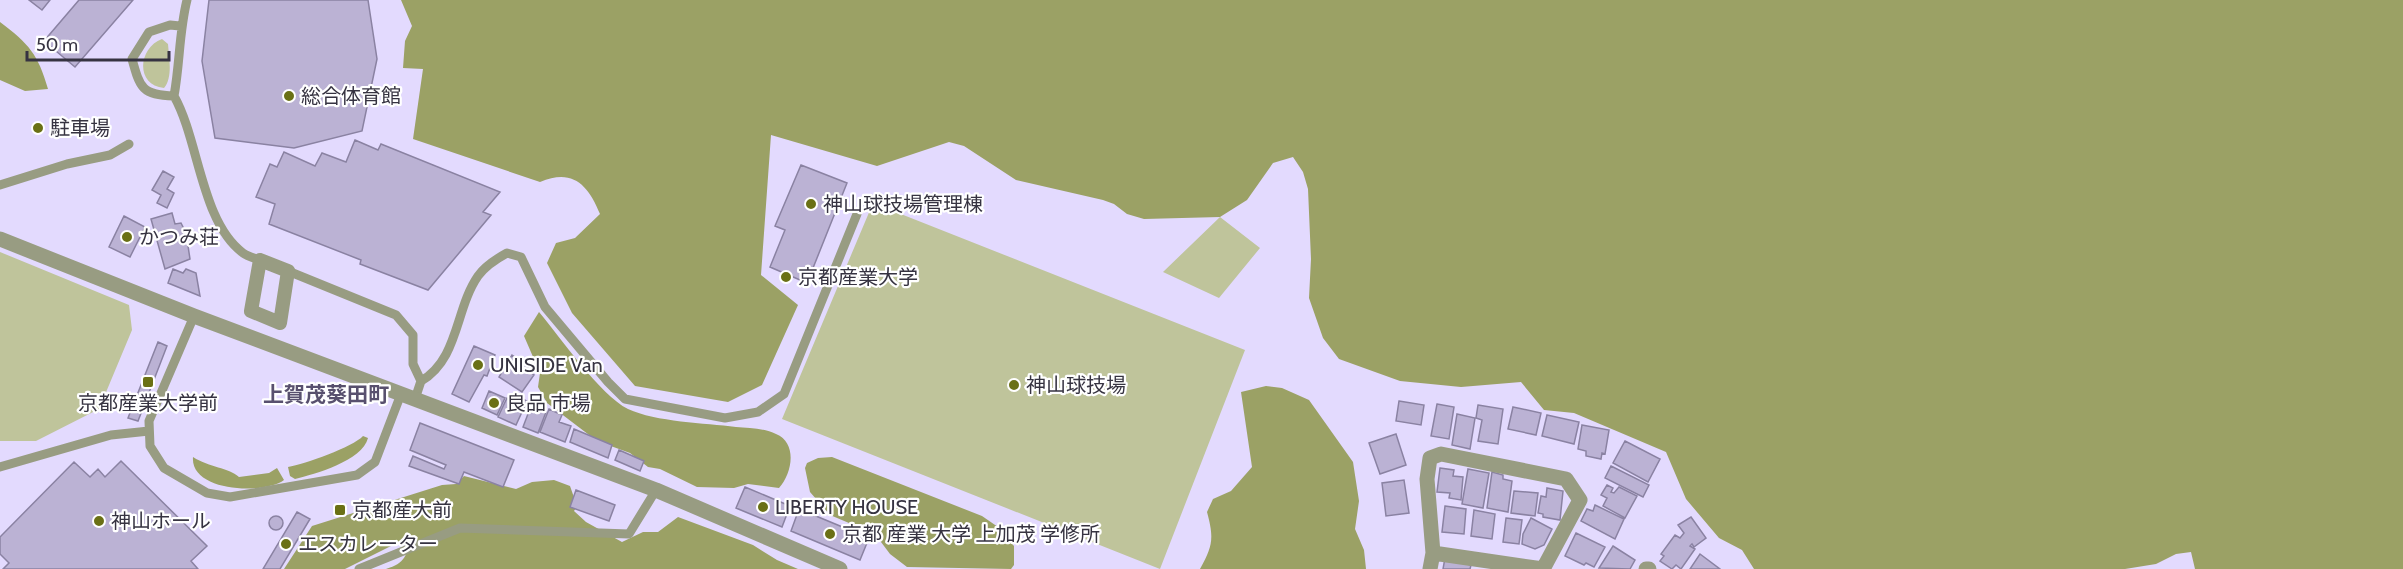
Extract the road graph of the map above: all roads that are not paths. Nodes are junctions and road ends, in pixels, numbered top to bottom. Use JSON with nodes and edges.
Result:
{"nodes":[{"id":1,"x":187,"y":0,"type":"edge"},
{"id":2,"x":180,"y":26,"type":"junction"},
{"id":3,"x":174,"y":96,"type":"junction"},
{"id":4,"x":129,"y":144,"type":"dead end"},
{"id":5,"x":0,"y":185,"type":"edge"},
{"id":6,"x":857,"y":214,"type":"dead end"},
{"id":7,"x":0,"y":239,"type":"edge"},
{"id":8,"x":260,"y":260,"type":"junction"},
{"id":9,"x":288,"y":272,"type":"junction"},
{"id":10,"x":194,"y":316,"type":"junction"},
{"id":11,"x":421,"y":381,"type":"junction"},
{"id":12,"x":408,"y":396,"type":"junction"},
{"id":13,"x":149,"y":431,"type":"junction"},
{"id":14,"x":1,"y":470,"type":"edge"},
{"id":15,"x":656,"y":490,"type":"junction"},
{"id":16,"x":1433,"y":554,"type":"junction"},
{"id":17,"x":359,"y":569,"type":"edge"},
{"id":18,"x":840,"y":569,"type":"edge"},
{"id":19,"x":1430,"y":569,"type":"edge"},
{"id":20,"x":1543,"y":569,"type":"edge"}],
"edges":[{"from":1,"to":2,"type":"lane"},
{"from":2,"to":3,"type":"lane"},
{"from":2,"to":3,"type":"lane"},
{"from":3,"to":8,"type":"lane"},
{"from":4,"to":5,"type":"lane"},
{"from":6,"to":11,"type":"lane"},
{"from":7,"to":10,"type":"street"},
{"from":8,"to":9,"type":"street"},
{"from":8,"to":9,"type":"street"},
{"from":9,"to":11,"type":"lane"},
{"from":10,"to":12,"type":"street"},
{"from":10,"to":13,"type":"lane"},
{"from":11,"to":12,"type":"lane"},
{"from":12,"to":13,"type":"lane"},
{"from":12,"to":15,"type":"street"},
{"from":13,"to":14,"type":"lane"},
{"from":15,"to":17,"type":"lane"},
{"from":15,"to":18,"type":"street"},
{"from":16,"to":19,"type":"street"},
{"from":16,"to":20,"type":"street"},
{"from":16,"to":20,"type":"street"}]}
